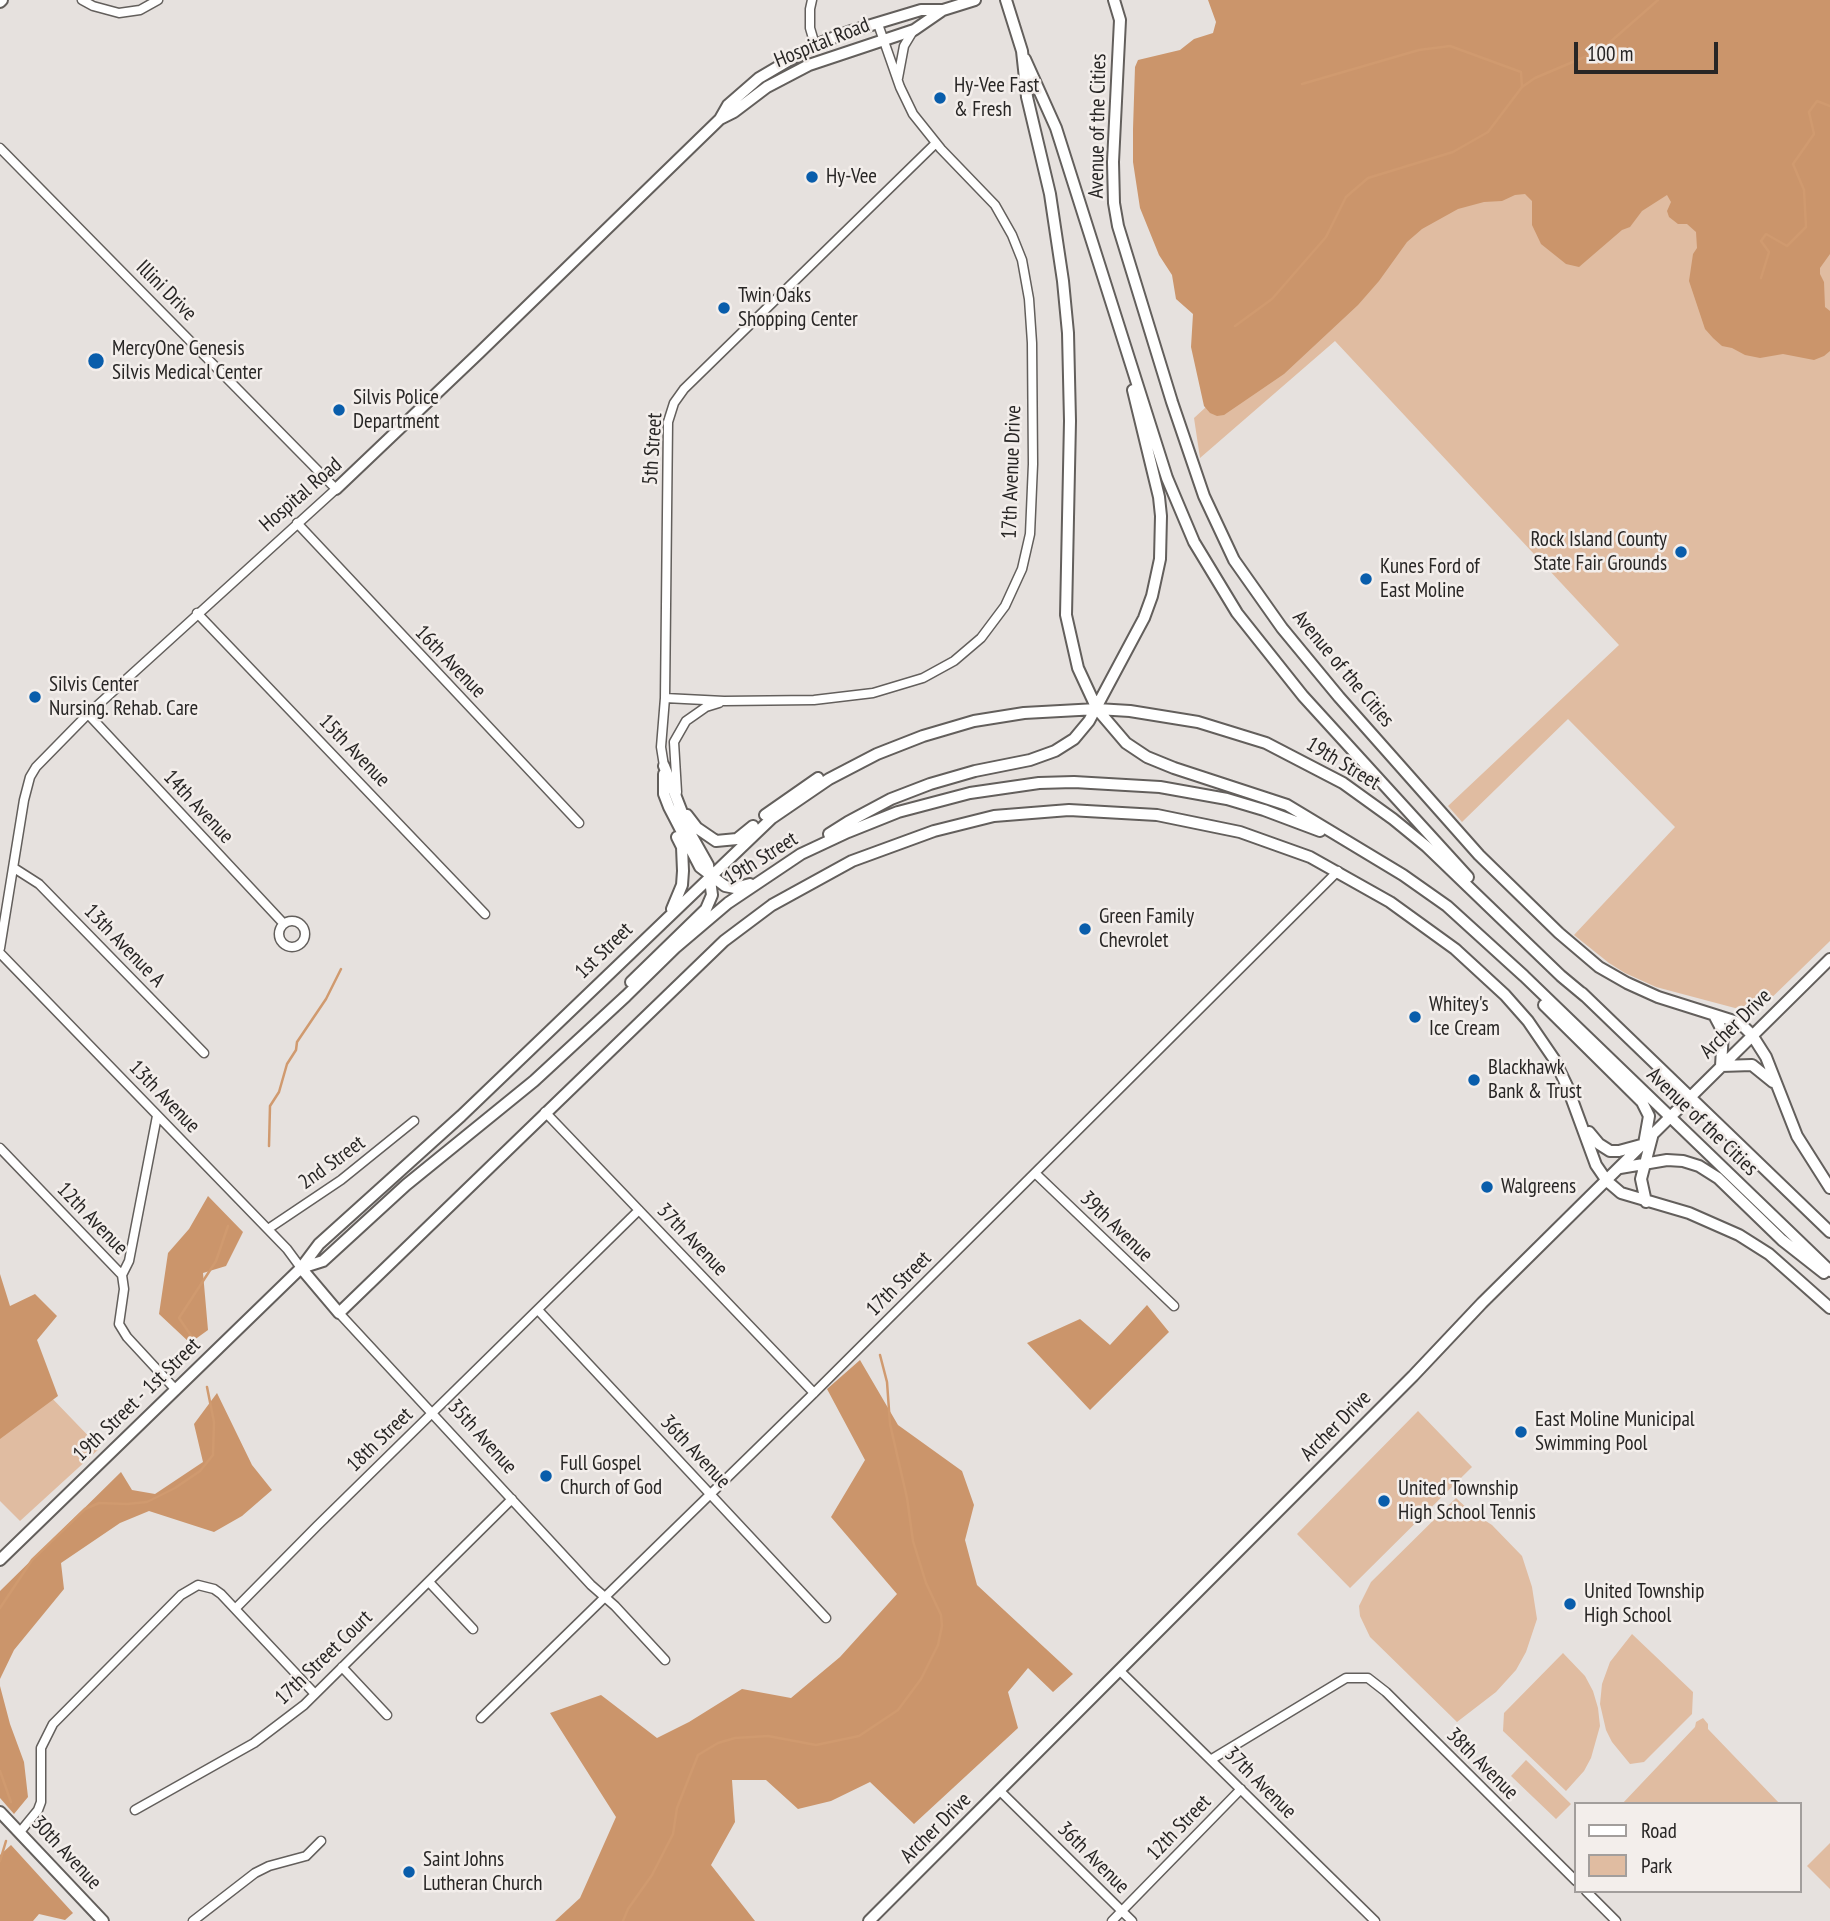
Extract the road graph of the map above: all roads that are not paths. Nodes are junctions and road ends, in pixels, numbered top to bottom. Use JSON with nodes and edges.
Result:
{"nodes":[{"id":1,"x":82,"y":0,"type":"edge"},
{"id":2,"x":159,"y":0,"type":"edge"},
{"id":3,"x":812,"y":0,"type":"edge"},
{"id":4,"x":975,"y":0,"type":"edge"},
{"id":5,"x":1006,"y":0,"type":"edge"},
{"id":6,"x":1114,"y":0,"type":"edge"},
{"id":7,"x":943,"y":10,"type":"junction"},
{"id":8,"x":878,"y":24,"type":"junction"},
{"id":9,"x":914,"y":30,"type":"junction"},
{"id":10,"x":883,"y":40,"type":"junction"},
{"id":11,"x":815,"y":45,"type":"junction"},
{"id":12,"x":1022,"y":51,"type":"junction"},
{"id":13,"x":898,"y":80,"type":"junction"},
{"id":14,"x":720,"y":119,"type":"junction"},
{"id":15,"x":936,"y":143,"type":"junction"},
{"id":16,"x":0,"y":148,"type":"edge"},
{"id":17,"x":1119,"y":326,"type":"junction"},
{"id":18,"x":336,"y":489,"type":"junction"},
{"id":19,"x":297,"y":523,"type":"junction"},
{"id":20,"x":197,"y":613,"type":"junction"},
{"id":21,"x":666,"y":698,"type":"junction"},
{"id":22,"x":724,"y":701,"type":"junction"},
{"id":23,"x":1097,"y":709,"type":"junction"},
{"id":24,"x":88,"y":714,"type":"junction"},
{"id":25,"x":974,"y":722,"type":"joint"},
{"id":26,"x":923,"y":736,"type":"junction"},
{"id":27,"x":664,"y":769,"type":"junction"},
{"id":28,"x":677,"y":801,"type":"junction"},
{"id":29,"x":579,"y":823,"type":"dead end"},
{"id":30,"x":1357,"y":849,"type":"junction"},
{"id":31,"x":787,"y":864,"type":"junction"},
{"id":32,"x":14,"y":868,"type":"junction"},
{"id":33,"x":1338,"y":871,"type":"junction"},
{"id":34,"x":710,"y":877,"type":"junction"},
{"id":35,"x":756,"y":882,"type":"junction"},
{"id":36,"x":485,"y":914,"type":"dead end"},
{"id":37,"x":667,"y":918,"type":"junction"},
{"id":38,"x":284,"y":924,"type":"dead end"},
{"id":39,"x":0,"y":950,"type":"edge"},
{"id":40,"x":1498,"y":953,"type":"junction"},
{"id":41,"x":1830,"y":959,"type":"edge"},
{"id":42,"x":1585,"y":996,"type":"junction"},
{"id":43,"x":1714,"y":1016,"type":"junction"},
{"id":44,"x":588,"y":1032,"type":"junction"},
{"id":45,"x":1752,"y":1034,"type":"junction"},
{"id":46,"x":204,"y":1053,"type":"dead end"},
{"id":47,"x":1721,"y":1066,"type":"junction"},
{"id":48,"x":1775,"y":1083,"type":"junction"},
{"id":49,"x":1690,"y":1097,"type":"junction"},
{"id":50,"x":545,"y":1112,"type":"junction"},
{"id":51,"x":157,"y":1116,"type":"junction"},
{"id":52,"x":1580,"y":1118,"type":"junction"},
{"id":53,"x":1670,"y":1118,"type":"junction"},
{"id":54,"x":414,"y":1121,"type":"dead end"},
{"id":55,"x":1652,"y":1136,"type":"junction"},
{"id":56,"x":1643,"y":1144,"type":"junction"},
{"id":57,"x":0,"y":1148,"type":"edge"},
{"id":58,"x":1647,"y":1163,"type":"junction"},
{"id":59,"x":1620,"y":1168,"type":"junction"},
{"id":60,"x":1035,"y":1173,"type":"junction"},
{"id":61,"x":1607,"y":1181,"type":"junction"},
{"id":62,"x":1830,"y":1188,"type":"edge"},
{"id":63,"x":1646,"y":1202,"type":"junction"},
{"id":64,"x":639,"y":1210,"type":"junction"},
{"id":65,"x":268,"y":1229,"type":"junction"},
{"id":66,"x":1830,"y":1232,"type":"edge"},
{"id":67,"x":301,"y":1268,"type":"junction"},
{"id":68,"x":1830,"y":1271,"type":"edge"},
{"id":69,"x":122,"y":1275,"type":"junction"},
{"id":70,"x":1830,"y":1278,"type":"edge"},
{"id":71,"x":1174,"y":1306,"type":"dead end"},
{"id":72,"x":1830,"y":1308,"type":"edge"},
{"id":73,"x":538,"y":1310,"type":"junction"},
{"id":74,"x":339,"y":1313,"type":"junction"},
{"id":75,"x":176,"y":1390,"type":"junction"},
{"id":76,"x":814,"y":1393,"type":"junction"},
{"id":77,"x":434,"y":1413,"type":"junction"},
{"id":78,"x":711,"y":1495,"type":"junction"},
{"id":79,"x":512,"y":1499,"type":"junction"},
{"id":80,"x":0,"y":1560,"type":"edge"},
{"id":81,"x":429,"y":1581,"type":"junction"},
{"id":82,"x":604,"y":1597,"type":"junction"},
{"id":83,"x":236,"y":1608,"type":"junction"},
{"id":84,"x":827,"y":1618,"type":"dead end"},
{"id":85,"x":473,"y":1629,"type":"dead end"},
{"id":86,"x":666,"y":1660,"type":"dead end"},
{"id":87,"x":342,"y":1667,"type":"junction"},
{"id":88,"x":1119,"y":1670,"type":"junction"},
{"id":89,"x":316,"y":1694,"type":"junction"},
{"id":90,"x":387,"y":1716,"type":"dead end"},
{"id":91,"x":481,"y":1718,"type":"dead end"},
{"id":92,"x":1212,"y":1759,"type":"junction"},
{"id":93,"x":1241,"y":1789,"type":"junction"},
{"id":94,"x":1000,"y":1791,"type":"junction"},
{"id":95,"x":135,"y":1810,"type":"dead end"},
{"id":96,"x":0,"y":1812,"type":"edge"},
{"id":97,"x":20,"y":1832,"type":"junction"},
{"id":98,"x":321,"y":1841,"type":"dead end"},
{"id":99,"x":1574,"y":1879,"type":"edge"},
{"id":100,"x":1588,"y":1893,"type":"edge"},
{"id":101,"x":1122,"y":1911,"type":"junction"},
{"id":102,"x":103,"y":1921,"type":"edge"},
{"id":103,"x":193,"y":1921,"type":"edge"},
{"id":104,"x":869,"y":1921,"type":"edge"},
{"id":105,"x":1112,"y":1921,"type":"edge"},
{"id":106,"x":1132,"y":1921,"type":"edge"},
{"id":107,"x":1374,"y":1921,"type":"edge"},
{"id":108,"x":1616,"y":1921,"type":"edge"}],
"edges":[{"from":1,"to":2,"type":"street"},
{"from":3,"to":11,"type":"street"},
{"from":4,"to":7,"type":"main road","name":"Hospital Road"},
{"from":5,"to":12,"type":"main road","name":"Avenue of the Cities"},
{"from":6,"to":43,"type":"main road","name":"Avenue of the Cities"},
{"from":7,"to":8,"type":"main road","name":"Hospital Road"},
{"from":7,"to":9,"type":"main road","name":"Hospital Road"},
{"from":8,"to":10,"type":"street","name":"17th Avenue Drive"},
{"from":8,"to":11,"type":"main road","name":"Hospital Road"},
{"from":9,"to":10,"type":"main road","name":"Hospital Road"},
{"from":9,"to":13,"type":"street"},
{"from":10,"to":13,"type":"street","name":"17th Avenue Drive"},
{"from":10,"to":14,"type":"main road","name":"Hospital Road"},
{"from":11,"to":14,"type":"main road","name":"Hospital Road"},
{"from":12,"to":17,"type":"main road","name":"Avenue of the Cities"},
{"from":12,"to":23,"type":"main road","name":"Avenue of the Cities"},
{"from":13,"to":15,"type":"street","name":"17th Avenue Drive"},
{"from":14,"to":18,"type":"main road","name":"Hospital Road"},
{"from":15,"to":21,"type":"street","name":"5th Street"},
{"from":15,"to":22,"type":"street","name":"17th Avenue Drive"},
{"from":16,"to":18,"type":"street","name":"Illini Drive"},
{"from":17,"to":23,"type":"main road","name":"Avenue of the Cities"},
{"from":17,"to":42,"type":"main road","name":"Avenue of the Cities"},
{"from":18,"to":19,"type":"street","name":"Hospital Road"},
{"from":19,"to":20,"type":"street","name":"Hospital Road"},
{"from":19,"to":29,"type":"street","name":"16th Avenue"},
{"from":20,"to":24,"type":"street","name":"Hospital Road"},
{"from":20,"to":36,"type":"street","name":"15th Avenue"},
{"from":21,"to":22,"type":"street","name":"17th Avenue Drive"},
{"from":21,"to":27,"type":"street"},
{"from":22,"to":28,"type":"street"},
{"from":23,"to":25,"type":"main road","name":"19th Street"},
{"from":23,"to":30,"type":"main road","name":"Avenue of the Cities"},
{"from":23,"to":31,"type":"main road","name":"Avenue of the Cities"},
{"from":23,"to":42,"type":"main road","name":"19th Street"},
{"from":24,"to":32,"type":"street","name":"Hospital Road"},
{"from":24,"to":38,"type":"street","name":"14th Avenue"},
{"from":25,"to":26,"type":"main road","name":"1st Street"},
{"from":26,"to":28,"type":"main road"},
{"from":26,"to":34,"type":"main road","name":"1st Street"},
{"from":27,"to":28,"type":"main road"},
{"from":27,"to":34,"type":"main road"},
{"from":27,"to":37,"type":"main road"},
{"from":28,"to":34,"type":"main road"},
{"from":30,"to":31,"type":"main road","name":"19th Street"},
{"from":30,"to":40,"type":"main road","name":"Avenue of the Cities"},
{"from":31,"to":35,"type":"main road","name":"19th Street"},
{"from":32,"to":39,"type":"street","name":"Hospital Road"},
{"from":32,"to":46,"type":"street","name":"13th Avenue A"},
{"from":33,"to":50,"type":"main road"},
{"from":33,"to":52,"type":"main road"},
{"from":33,"to":60,"type":"street","name":"17th Street"},
{"from":34,"to":35,"type":"main road"},
{"from":34,"to":37,"type":"main road","name":"1st Street"},
{"from":34,"to":44,"type":"main road"},
{"from":35,"to":44,"type":"main road","name":"19th Street"},
{"from":37,"to":67,"type":"main road","name":"1st Street"},
{"from":39,"to":51,"type":"street","name":"13th Avenue"},
{"from":40,"to":53,"type":"main road","name":"Avenue of the Cities"},
{"from":40,"to":56,"type":"main road"},
{"from":41,"to":45,"type":"main road","name":"Archer Drive"},
{"from":42,"to":49,"type":"main road","name":"Avenue of the Cities"},
{"from":43,"to":45,"type":"main road","name":"Avenue of the Cities"},
{"from":43,"to":47,"type":"main road"},
{"from":44,"to":67,"type":"main road","name":"19th Street"},
{"from":45,"to":47,"type":"main road","name":"Archer Drive"},
{"from":45,"to":48,"type":"main road"},
{"from":47,"to":48,"type":"main road"},
{"from":47,"to":49,"type":"main road","name":"Archer Drive"},
{"from":48,"to":62,"type":"main road"},
{"from":49,"to":53,"type":"main road","name":"Archer Drive"},
{"from":49,"to":66,"type":"main road","name":"Avenue of the Cities"},
{"from":50,"to":64,"type":"street","name":"37th Avenue"},
{"from":50,"to":74,"type":"main road"},
{"from":51,"to":65,"type":"street","name":"13th Avenue"},
{"from":51,"to":69,"type":"street"},
{"from":52,"to":56,"type":"main road"},
{"from":52,"to":61,"type":"main road"},
{"from":53,"to":55,"type":"main road","name":"Archer Drive"},
{"from":53,"to":68,"type":"main road","name":"Avenue of the Cities"},
{"from":54,"to":65,"type":"street","name":"2nd Street"},
{"from":55,"to":56,"type":"main road","name":"Archer Drive"},
{"from":55,"to":58,"type":"main road"},
{"from":56,"to":59,"type":"main road","name":"Archer Drive"},
{"from":57,"to":69,"type":"street","name":"12th Avenue"},
{"from":58,"to":59,"type":"main road"},
{"from":58,"to":63,"type":"main road"},
{"from":58,"to":70,"type":"main road"},
{"from":59,"to":61,"type":"main road","name":"Archer Drive"},
{"from":60,"to":71,"type":"street","name":"39th Avenue"},
{"from":60,"to":76,"type":"street","name":"17th Street"},
{"from":61,"to":63,"type":"main road"},
{"from":61,"to":88,"type":"main road","name":"Archer Drive"},
{"from":63,"to":72,"type":"main road"},
{"from":64,"to":73,"type":"street","name":"18th Street"},
{"from":64,"to":76,"type":"street","name":"37th Avenue"},
{"from":65,"to":67,"type":"street","name":"13th Avenue"},
{"from":67,"to":74,"type":"main road","name":"35th Avenue"},
{"from":67,"to":75,"type":"main road","name":"19th Street - 1st Street"},
{"from":69,"to":75,"type":"street","name":"12th Avenue"},
{"from":73,"to":77,"type":"street","name":"18th Street"},
{"from":73,"to":78,"type":"street","name":"36th Avenue"},
{"from":74,"to":77,"type":"street","name":"35th Avenue"},
{"from":75,"to":80,"type":"main road","name":"19th Street - 1st Street"},
{"from":76,"to":78,"type":"street","name":"17th Street"},
{"from":77,"to":79,"type":"street","name":"35th Avenue"},
{"from":77,"to":83,"type":"street","name":"18th Street"},
{"from":78,"to":82,"type":"street","name":"17th Street"},
{"from":78,"to":84,"type":"street","name":"36th Avenue"},
{"from":79,"to":81,"type":"street","name":"17th Street Court"},
{"from":79,"to":82,"type":"street","name":"35th Avenue"},
{"from":81,"to":85,"type":"street"},
{"from":81,"to":87,"type":"street","name":"17th Street Court"},
{"from":82,"to":86,"type":"street","name":"35th Avenue"},
{"from":82,"to":91,"type":"street","name":"17th Street"},
{"from":83,"to":89,"type":"street"},
{"from":83,"to":97,"type":"street"},
{"from":87,"to":89,"type":"street","name":"17th Street Court"},
{"from":87,"to":90,"type":"street"},
{"from":88,"to":92,"type":"street","name":"37th Avenue"},
{"from":88,"to":94,"type":"main road","name":"Archer Drive"},
{"from":89,"to":95,"type":"street","name":"17th Street Court"},
{"from":92,"to":93,"type":"street","name":"37th Avenue"},
{"from":92,"to":99,"type":"street","name":"38th Avenue"},
{"from":93,"to":101,"type":"street","name":"12th Street"},
{"from":93,"to":107,"type":"street","name":"37th Avenue"},
{"from":94,"to":101,"type":"street","name":"36th Avenue"},
{"from":94,"to":104,"type":"main road","name":"Archer Drive"},
{"from":96,"to":97,"type":"main road","name":"30th Avenue"},
{"from":97,"to":102,"type":"main road","name":"30th Avenue"},
{"from":98,"to":103,"type":"street"},
{"from":100,"to":108,"type":"street"},
{"from":101,"to":105,"type":"street","name":"12th Street"},
{"from":101,"to":106,"type":"street","name":"36th Avenue"}]}
